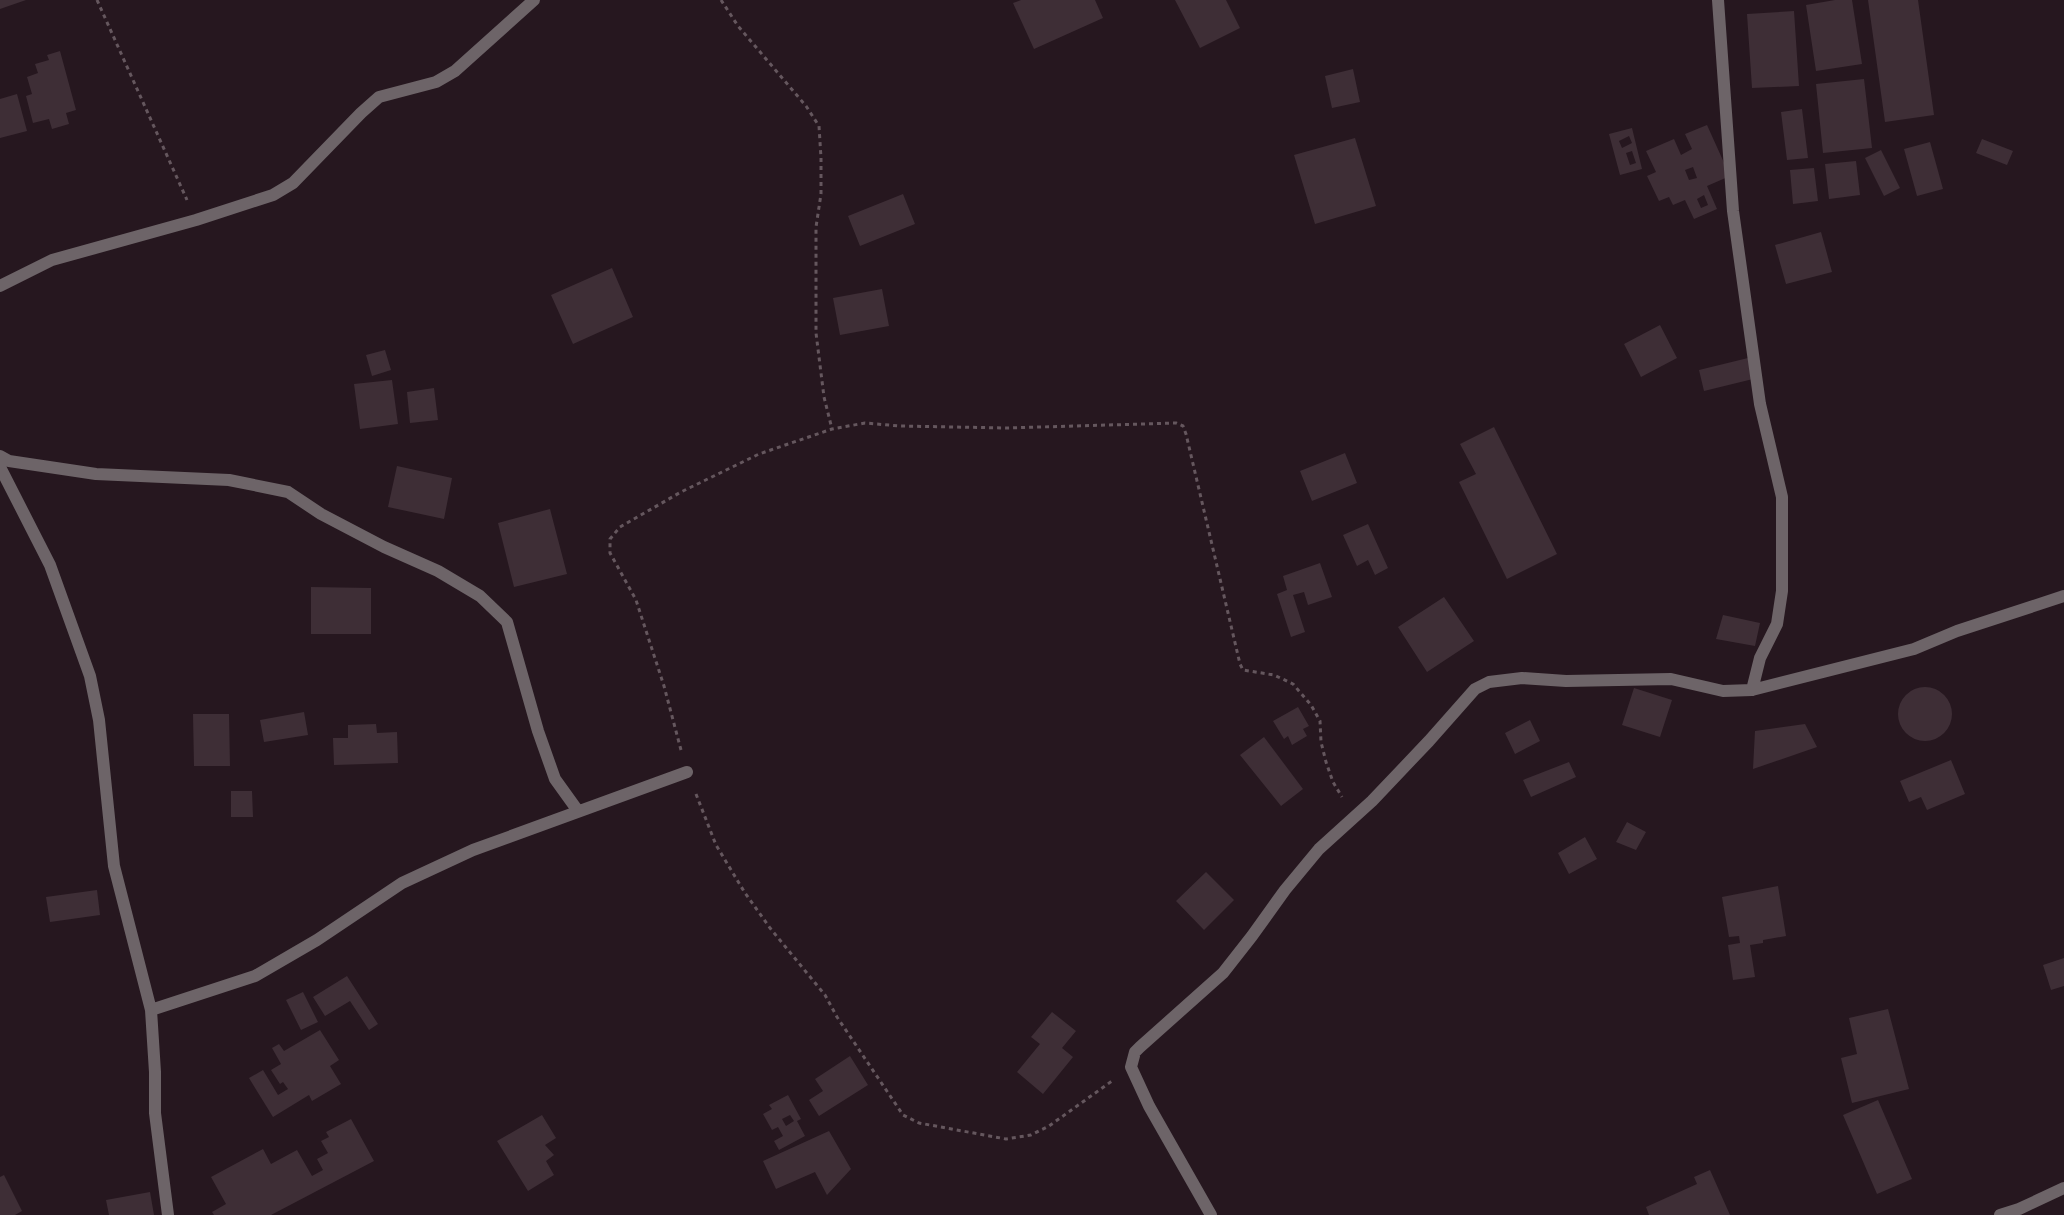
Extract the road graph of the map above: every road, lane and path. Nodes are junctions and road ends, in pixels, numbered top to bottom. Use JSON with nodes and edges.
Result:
{"nodes":[{"id":1,"x":97,"y":0,"type":"edge"},
{"id":2,"x":534,"y":0,"type":"edge"},
{"id":3,"x":721,"y":0,"type":"edge"},
{"id":4,"x":1718,"y":0,"type":"edge"},
{"id":5,"x":196,"y":220,"type":"junction"},
{"id":6,"x":0,"y":286,"type":"edge"},
{"id":7,"x":832,"y":429,"type":"junction"},
{"id":8,"x":0,"y":456,"type":"edge"},
{"id":9,"x":0,"y":468,"type":"edge"},
{"id":10,"x":2064,"y":596,"type":"edge"},
{"id":11,"x":1752,"y":690,"type":"junction"},
{"id":12,"x":687,"y":772,"type":"junction"},
{"id":13,"x":578,"y":811,"type":"junction"},
{"id":14,"x":1354,"y":817,"type":"junction"},
{"id":15,"x":151,"y":1010,"type":"junction"},
{"id":16,"x":1131,"y":1067,"type":"junction"},
{"id":17,"x":2064,"y":1188,"type":"edge"},
{"id":18,"x":168,"y":1215,"type":"edge"},
{"id":19,"x":1210,"y":1215,"type":"edge"},
{"id":20,"x":2000,"y":1215,"type":"edge"}],
"edges":[{"from":1,"to":5,"type":"path"},
{"from":2,"to":5,"type":"street"},
{"from":3,"to":7,"type":"path"},
{"from":4,"to":11,"type":"street"},
{"from":5,"to":6,"type":"street"},
{"from":7,"to":12,"type":"path"},
{"from":7,"to":14,"type":"path"},
{"from":8,"to":13,"type":"street"},
{"from":9,"to":15,"type":"street"},
{"from":10,"to":11,"type":"street"},
{"from":11,"to":14,"type":"street"},
{"from":12,"to":13,"type":"street"},
{"from":12,"to":16,"type":"path"},
{"from":13,"to":15,"type":"street"},
{"from":14,"to":16,"type":"street"},
{"from":15,"to":18,"type":"street"},
{"from":16,"to":19,"type":"street"},
{"from":17,"to":20,"type":"street"}]}
